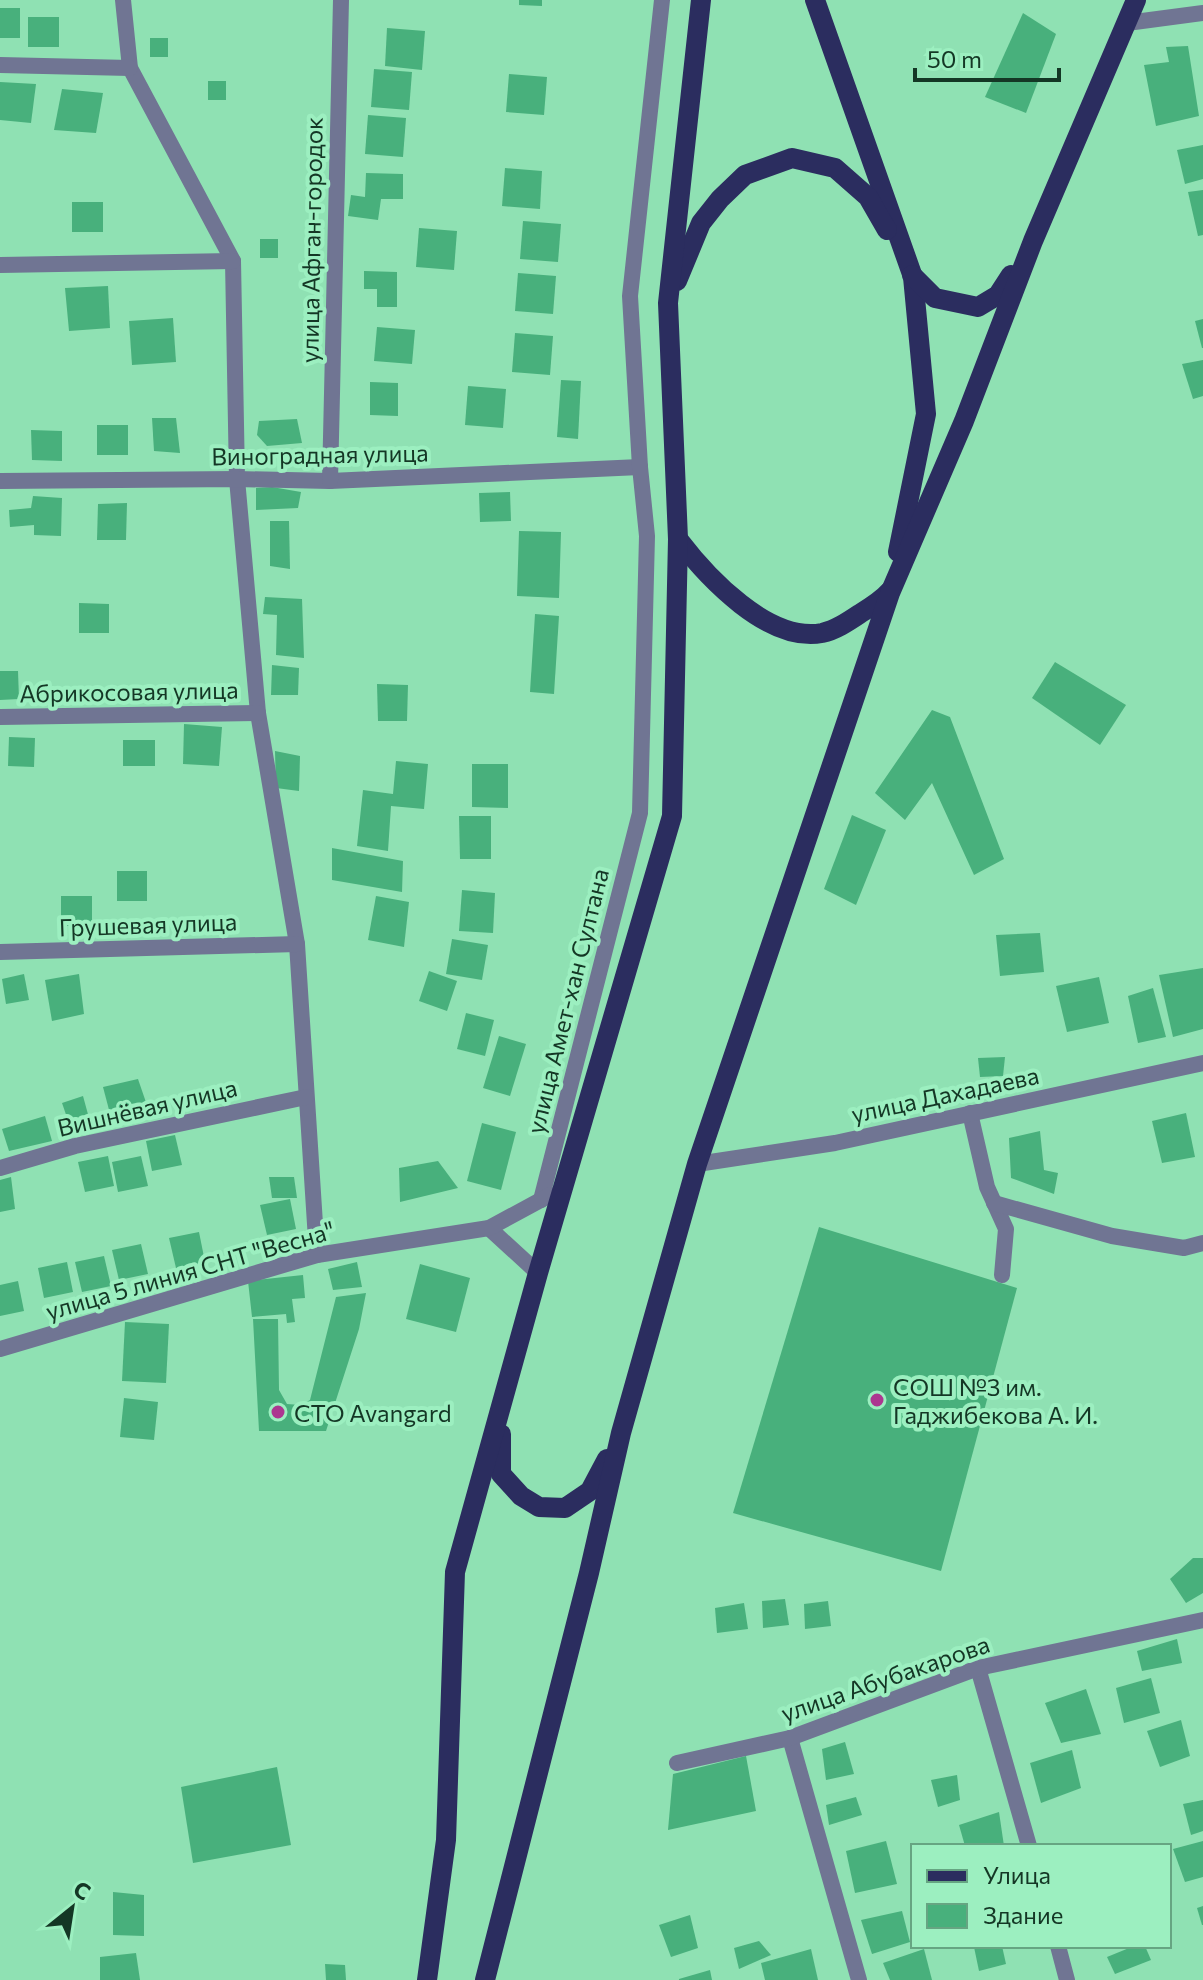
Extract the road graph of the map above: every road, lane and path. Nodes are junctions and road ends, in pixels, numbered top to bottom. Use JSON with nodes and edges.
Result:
{"nodes":[{"id":1,"x":123,"y":0,"type":"edge"},
{"id":2,"x":341,"y":0,"type":"edge"},
{"id":3,"x":662,"y":0,"type":"edge"},
{"id":4,"x":701,"y":0,"type":"edge"},
{"id":5,"x":815,"y":0,"type":"edge"},
{"id":6,"x":1136,"y":0,"type":"edge"},
{"id":7,"x":1203,"y":13,"type":"edge"},
{"id":8,"x":1127,"y":23,"type":"junction"},
{"id":9,"x":0,"y":65,"type":"edge"},
{"id":10,"x":130,"y":68,"type":"junction"},
{"id":11,"x":1033,"y":241,"type":"junction"},
{"id":12,"x":233,"y":261,"type":"junction"},
{"id":13,"x":0,"y":265,"type":"edge"},
{"id":14,"x":913,"y":277,"type":"junction"},
{"id":15,"x":668,"y":303,"type":"junction"},
{"id":16,"x":640,"y":467,"type":"junction"},
{"id":17,"x":237,"y":479,"type":"junction"},
{"id":18,"x":0,"y":481,"type":"edge"},
{"id":19,"x":330,"y":481,"type":"junction"},
{"id":20,"x":678,"y":539,"type":"junction"},
{"id":21,"x":890,"y":593,"type":"junction"},
{"id":22,"x":258,"y":713,"type":"junction"},
{"id":23,"x":0,"y":717,"type":"edge"},
{"id":24,"x":297,"y":944,"type":"junction"},
{"id":25,"x":0,"y":952,"type":"edge"},
{"id":26,"x":1203,"y":1063,"type":"edge"},
{"id":27,"x":306,"y":1097,"type":"junction"},
{"id":28,"x":970,"y":1113,"type":"junction"},
{"id":29,"x":697,"y":1164,"type":"junction"},
{"id":30,"x":0,"y":1168,"type":"edge"},
{"id":31,"x":563,"y":1189,"type":"junction"},
{"id":32,"x":541,"y":1200,"type":"junction"},
{"id":33,"x":994,"y":1203,"type":"junction"},
{"id":34,"x":489,"y":1228,"type":"junction"},
{"id":35,"x":1203,"y":1243,"type":"edge"},
{"id":36,"x":317,"y":1255,"type":"junction"},
{"id":37,"x":538,"y":1273,"type":"junction"},
{"id":38,"x":1002,"y":1275,"type":"dead end"},
{"id":39,"x":0,"y":1349,"type":"edge"},
{"id":40,"x":500,"y":1410,"type":"junction"},
{"id":41,"x":621,"y":1433,"type":"junction"},
{"id":42,"x":1203,"y":1620,"type":"edge"},
{"id":43,"x":978,"y":1668,"type":"junction"},
{"id":44,"x":790,"y":1738,"type":"junction"},
{"id":45,"x":677,"y":1763,"type":"dead end"},
{"id":46,"x":1028,"y":1844,"type":"edge"},
{"id":47,"x":1059,"y":1948,"type":"edge"},
{"id":48,"x":427,"y":1980,"type":"edge"},
{"id":49,"x":485,"y":1980,"type":"edge"},
{"id":50,"x":859,"y":1980,"type":"edge"},
{"id":51,"x":1067,"y":1980,"type":"edge"}],
"edges":[{"from":1,"to":10,"type":"street"},
{"from":2,"to":19,"type":"street","name":"улица Афган-городок"},
{"from":3,"to":16,"type":"street","name":"улица Амет-хан Султана"},
{"from":4,"to":15,"type":"main road"},
{"from":5,"to":14,"type":"main road"},
{"from":6,"to":8,"type":"main road"},
{"from":7,"to":8,"type":"street"},
{"from":8,"to":11,"type":"main road"},
{"from":9,"to":10,"type":"street"},
{"from":10,"to":12,"type":"street"},
{"from":11,"to":14,"type":"main road"},
{"from":11,"to":21,"type":"main road"},
{"from":12,"to":13,"type":"street"},
{"from":12,"to":17,"type":"street"},
{"from":14,"to":15,"type":"main road"},
{"from":14,"to":21,"type":"main road"},
{"from":15,"to":20,"type":"main road"},
{"from":16,"to":19,"type":"street","name":"Виноградная улица"},
{"from":16,"to":32,"type":"street","name":"улица Амет-хан Султана"},
{"from":17,"to":18,"type":"street","name":"Виноградная улица"},
{"from":17,"to":19,"type":"street","name":"Виноградная улица"},
{"from":17,"to":22,"type":"street"},
{"from":20,"to":21,"type":"main road"},
{"from":20,"to":31,"type":"main road"},
{"from":21,"to":29,"type":"main road"},
{"from":22,"to":23,"type":"street","name":"Абрикосовая улица"},
{"from":22,"to":24,"type":"street"},
{"from":24,"to":25,"type":"street","name":"Грушевая улица"},
{"from":24,"to":27,"type":"street"},
{"from":26,"to":28,"type":"street","name":"улица Дахадаева"},
{"from":27,"to":30,"type":"street","name":"Вишнёвая улица"},
{"from":27,"to":36,"type":"street"},
{"from":28,"to":29,"type":"street","name":"улица Дахадаева"},
{"from":28,"to":33,"type":"street"},
{"from":29,"to":41,"type":"main road"},
{"from":31,"to":32,"type":"street","name":"улица 5 линия СНТ \"Весна\""},
{"from":31,"to":37,"type":"main road"},
{"from":32,"to":34,"type":"street","name":"улица 5 линия СНТ \"Весна\""},
{"from":33,"to":35,"type":"street"},
{"from":33,"to":38,"type":"street"},
{"from":34,"to":36,"type":"street","name":"улица 5 линия СНТ \"Весна\""},
{"from":34,"to":37,"type":"street"},
{"from":36,"to":39,"type":"street","name":"улица 5 линия СНТ \"Весна\""},
{"from":37,"to":40,"type":"main road"},
{"from":40,"to":41,"type":"main road"},
{"from":40,"to":48,"type":"main road"},
{"from":41,"to":49,"type":"main road"},
{"from":42,"to":43,"type":"street","name":"улица Абубакарова"},
{"from":43,"to":44,"type":"street","name":"улица Абубакарова"},
{"from":43,"to":46,"type":"street"},
{"from":44,"to":45,"type":"street","name":"улица Абубакарова"},
{"from":44,"to":50,"type":"street"},
{"from":47,"to":51,"type":"street"}]}
